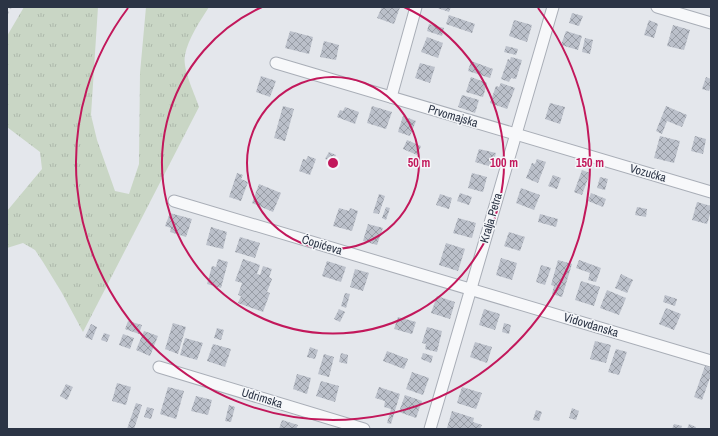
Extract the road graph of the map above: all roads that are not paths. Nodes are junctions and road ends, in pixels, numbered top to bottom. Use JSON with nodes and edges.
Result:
{"nodes":[{"id":1,"x":416,"y":7,"type":"edge"},
{"id":2,"x":553,"y":7,"type":"edge"},
{"id":3,"x":657,"y":7,"type":"edge"},
{"id":4,"x":711,"y":22,"type":"edge"},
{"id":5,"x":276,"y":63,"type":"dead end"},
{"id":6,"x":391,"y":97,"type":"junction"},
{"id":7,"x":516,"y":134,"type":"junction"},
{"id":8,"x":711,"y":192,"type":"edge"},
{"id":9,"x":174,"y":201,"type":"dead end"},
{"id":10,"x":470,"y":289,"type":"junction"},
{"id":11,"x":711,"y":361,"type":"edge"},
{"id":12,"x":159,"y":367,"type":"dead end"},
{"id":13,"x":364,"y":429,"type":"edge"},
{"id":14,"x":430,"y":429,"type":"edge"}],
"edges":[{"from":1,"to":6,"type":"street"},
{"from":2,"to":7,"type":"street","name":"Kralja Petra"},
{"from":3,"to":4,"type":"street"},
{"from":5,"to":6,"type":"street","name":"Prvomajska"},
{"from":6,"to":7,"type":"street","name":"Prvomajska"},
{"from":7,"to":8,"type":"street","name":"Vozućka"},
{"from":7,"to":10,"type":"street","name":"Kralja Petra"},
{"from":9,"to":10,"type":"street","name":"Ćopićeva"},
{"from":10,"to":11,"type":"street","name":"Vidovdanska"},
{"from":10,"to":14,"type":"street","name":"Kralja Petra"},
{"from":12,"to":13,"type":"street","name":"Udrimska"}]}
